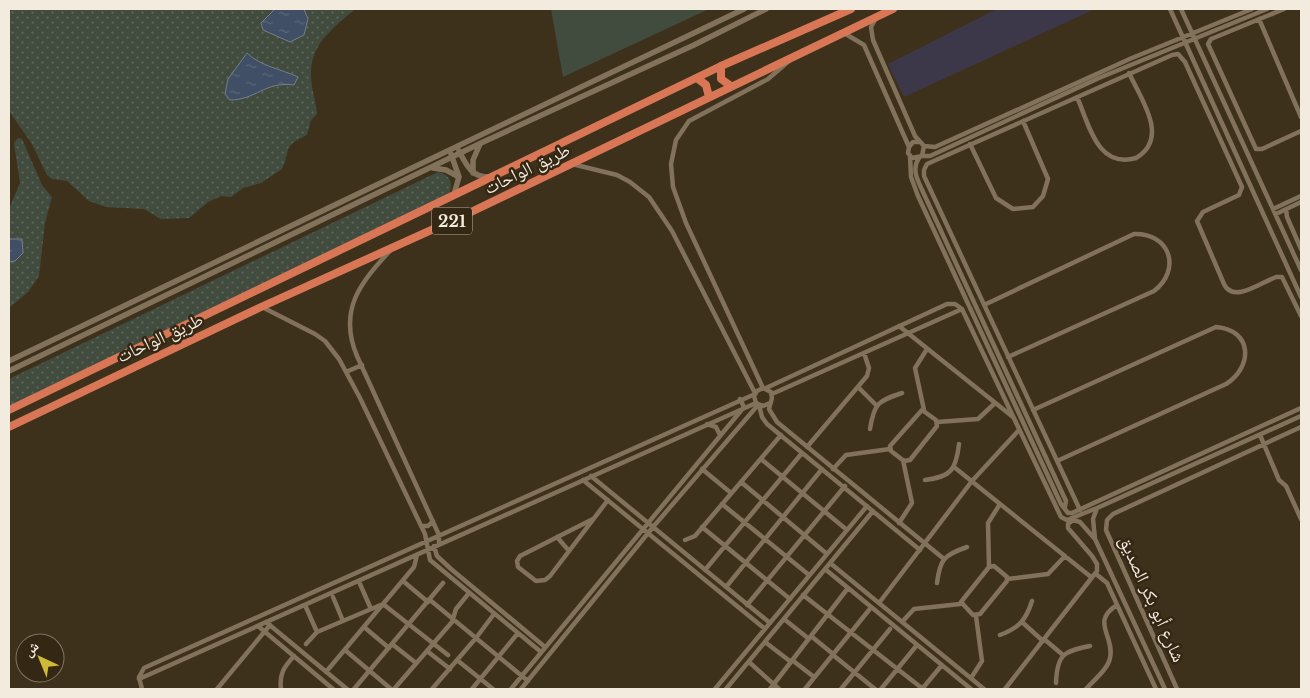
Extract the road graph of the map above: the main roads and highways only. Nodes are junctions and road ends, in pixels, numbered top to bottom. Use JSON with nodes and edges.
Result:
{"nodes":[{"id":1,"x":851,"y":9,"type":"edge"},
{"id":2,"x":893,"y":9,"type":"edge"},
{"id":3,"x":721,"y":66,"type":"junction"},
{"id":4,"x":696,"y":78,"type":"junction"},
{"id":5,"x":731,"y":86,"type":"junction"},
{"id":6,"x":709,"y":97,"type":"junction"},
{"id":7,"x":9,"y":410,"type":"edge"},
{"id":8,"x":9,"y":427,"type":"edge"}],
"edges":[{"from":1,"to":3,"type":"highway","name":"طريق الواحات","number":"221"},
{"from":2,"to":5,"type":"highway","name":"طريق الواحات","number":"221"},
{"from":3,"to":4,"type":"highway","name":"طريق الواحات","number":"221"},
{"from":3,"to":5,"type":"highway"},
{"from":4,"to":6,"type":"highway"},
{"from":4,"to":7,"type":"highway","name":"طريق الواحات","number":"221"},
{"from":5,"to":6,"type":"highway","name":"طريق الواحات","number":"221"},
{"from":6,"to":8,"type":"highway","name":"طريق الواحات","number":"221"}]}
